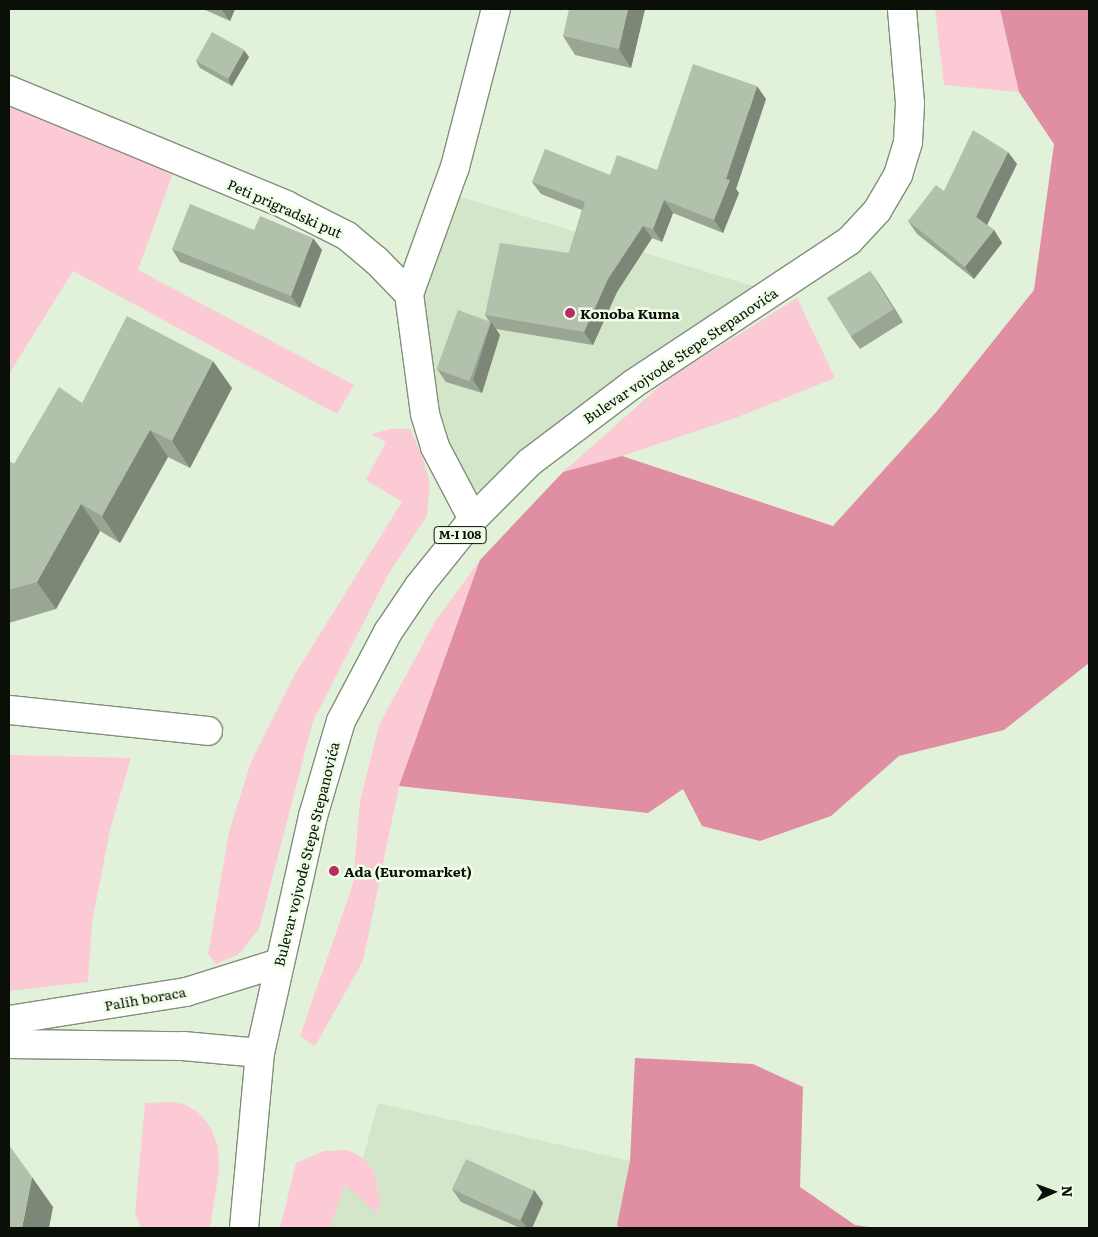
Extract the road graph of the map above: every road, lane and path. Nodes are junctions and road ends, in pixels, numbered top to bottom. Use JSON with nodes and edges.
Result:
{"nodes":[{"id":1,"x":496,"y":9,"type":"edge"},
{"id":2,"x":902,"y":9,"type":"edge"},
{"id":3,"x":9,"y":90,"type":"edge"},
{"id":4,"x":409,"y":294,"type":"junction"},
{"id":5,"x":474,"y":519,"type":"junction"},
{"id":6,"x":9,"y":710,"type":"edge"},
{"id":7,"x":208,"y":731,"type":"dead end"},
{"id":8,"x":279,"y":963,"type":"junction"},
{"id":9,"x":9,"y":1020,"type":"edge"},
{"id":10,"x":9,"y":1044,"type":"edge"},
{"id":11,"x":260,"y":1053,"type":"junction"},
{"id":12,"x":244,"y":1228,"type":"edge"}],
"edges":[{"from":1,"to":4,"type":"street"},
{"from":2,"to":5,"type":"street","name":"Bulevar vojvode Stepe Stepanovića","number":"M-I 108"},
{"from":3,"to":4,"type":"street","name":"Peti prigradski put"},
{"from":4,"to":5,"type":"street"},
{"from":5,"to":8,"type":"street","name":"Bulevar vojvode Stepe Stepanovića","number":"M-I 108"},
{"from":6,"to":7,"type":"street"},
{"from":8,"to":9,"type":"street","name":"Palih boraca"},
{"from":8,"to":11,"type":"street","name":"Bulevar vojvode Stepe Stepanovića","number":"M-I 108"},
{"from":10,"to":11,"type":"street"},
{"from":11,"to":12,"type":"street","name":"Bulevar vojvode Stepe Stepanovića","number":"M-I 108"}]}
